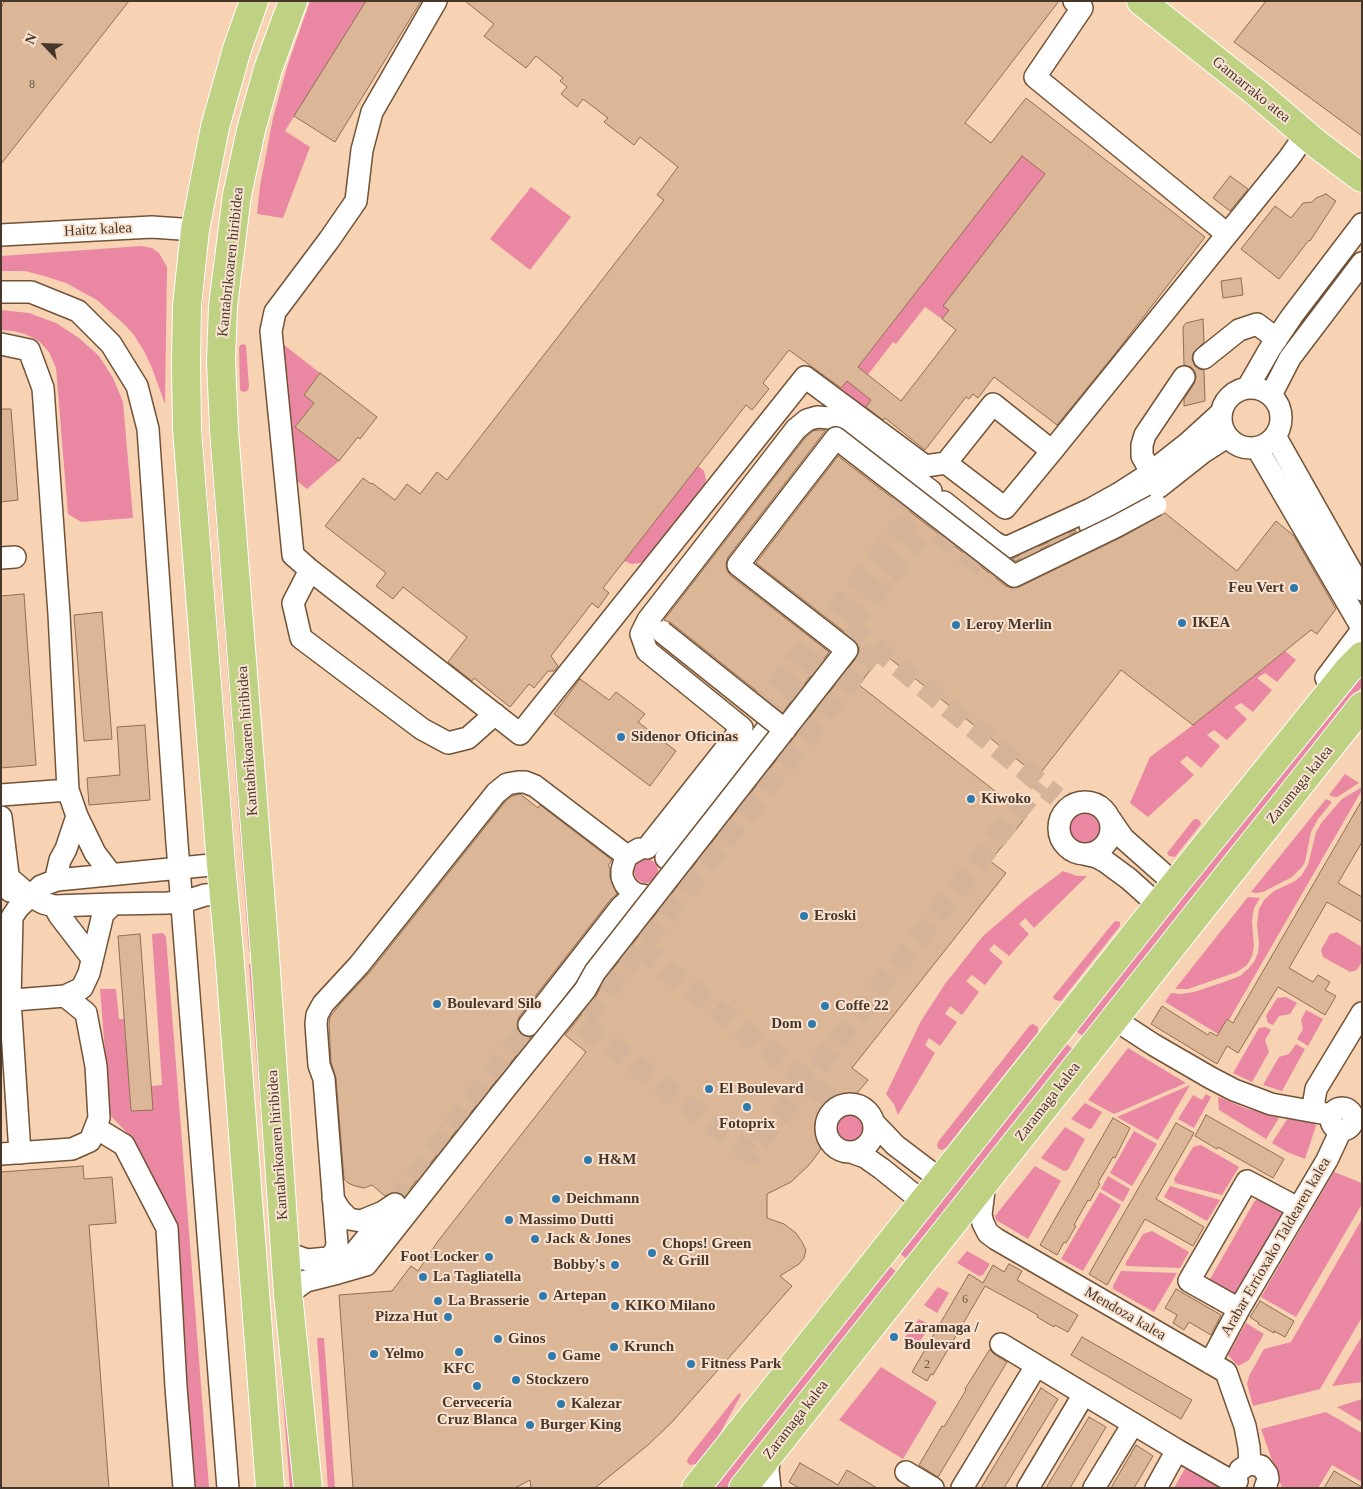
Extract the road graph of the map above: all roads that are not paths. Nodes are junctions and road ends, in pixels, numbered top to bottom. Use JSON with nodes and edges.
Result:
{"nodes":[{"id":1,"x":254,"y":1,"type":"edge"},
{"id":2,"x":293,"y":1,"type":"edge"},
{"id":3,"x":436,"y":1,"type":"edge"},
{"id":4,"x":1074,"y":1,"type":"edge"},
{"id":5,"x":1141,"y":1,"type":"edge"},
{"id":6,"x":1306,"y":134,"type":"junction"},
{"id":7,"x":1362,"y":178,"type":"edge"},
{"id":8,"x":1362,"y":224,"type":"edge"},
{"id":9,"x":194,"y":230,"type":"junction"},
{"id":10,"x":1227,"y":234,"type":"junction"},
{"id":11,"x":1,"y":235,"type":"edge"},
{"id":12,"x":1362,"y":263,"type":"edge"},
{"id":13,"x":1,"y":292,"type":"edge"},
{"id":14,"x":1277,"y":339,"type":"junction"},
{"id":15,"x":1,"y":344,"type":"edge"},
{"id":16,"x":1204,"y":358,"type":"dead end"},
{"id":17,"x":1184,"y":377,"type":"dead end"},
{"id":18,"x":1248,"y":387,"type":"junction"},
{"id":19,"x":1271,"y":395,"type":"junction"},
{"id":20,"x":1221,"y":413,"type":"junction"},
{"id":21,"x":1275,"y":436,"type":"junction"},
{"id":22,"x":1230,"y":440,"type":"junction"},
{"id":23,"x":1256,"y":448,"type":"junction"},
{"id":24,"x":1052,"y":451,"type":"junction"},
{"id":25,"x":946,"y":463,"type":"junction"},
{"id":26,"x":1151,"y":472,"type":"junction"},
{"id":27,"x":1076,"y":532,"type":"tunnel mouth"},
{"id":28,"x":310,"y":570,"type":"junction"},
{"id":29,"x":1362,"y":590,"type":"edge"},
{"id":30,"x":655,"y":626,"type":"junction"},
{"id":31,"x":1362,"y":629,"type":"edge"},
{"id":32,"x":1362,"y":656,"type":"edge"},
{"id":33,"x":1359,"y":711,"type":"edge"},
{"id":34,"x":495,"y":714,"type":"junction"},
{"id":35,"x":763,"y":724,"type":"junction"},
{"id":36,"x":68,"y":790,"type":"junction"},
{"id":37,"x":1,"y":795,"type":"edge"},
{"id":38,"x":1243,"y":799,"type":"junction"},
{"id":39,"x":77,"y":816,"type":"junction"},
{"id":40,"x":1,"y":817,"type":"edge"},
{"id":41,"x":1110,"y":819,"type":"junction"},
{"id":42,"x":647,"y":848,"type":"junction"},
{"id":43,"x":1084,"y":854,"type":"junction"},
{"id":44,"x":627,"y":856,"type":"junction"},
{"id":45,"x":221,"y":864,"type":"junction"},
{"id":46,"x":179,"y":867,"type":"junction"},
{"id":47,"x":111,"y":874,"type":"junction"},
{"id":48,"x":8,"y":877,"type":"junction"},
{"id":49,"x":57,"y":880,"type":"junction"},
{"id":50,"x":224,"y":894,"type":"junction"},
{"id":51,"x":1167,"y":894,"type":"junction"},
{"id":52,"x":30,"y":896,"type":"junction"},
{"id":53,"x":183,"y":902,"type":"junction"},
{"id":54,"x":113,"y":904,"type":"junction"},
{"id":55,"x":54,"y":906,"type":"junction"},
{"id":56,"x":12,"y":918,"type":"junction"},
{"id":57,"x":92,"y":958,"type":"junction"},
{"id":58,"x":572,"y":990,"type":"dead end"},
{"id":59,"x":65,"y":996,"type":"junction"},
{"id":60,"x":6,"y":1000,"type":"edge"},
{"id":61,"x":1362,"y":1013,"type":"edge"},
{"id":62,"x":1114,"y":1019,"type":"junction"},
{"id":63,"x":1341,"y":1117,"type":"edge"},
{"id":64,"x":874,"y":1123,"type":"junction"},
{"id":65,"x":93,"y":1134,"type":"junction"},
{"id":66,"x":851,"y":1152,"type":"junction"},
{"id":67,"x":11,"y":1153,"type":"edge"},
{"id":68,"x":940,"y":1180,"type":"junction"},
{"id":69,"x":985,"y":1182,"type":"junction"},
{"id":70,"x":333,"y":1199,"type":"junction"},
{"id":71,"x":923,"y":1202,"type":"junction"},
{"id":72,"x":1298,"y":1208,"type":"junction"},
{"id":73,"x":285,"y":1252,"type":"junction"},
{"id":74,"x":338,"y":1273,"type":"junction"},
{"id":75,"x":288,"y":1294,"type":"junction"},
{"id":76,"x":1239,"y":1309,"type":"junction"},
{"id":77,"x":1001,"y":1344,"type":"dead end"},
{"id":78,"x":1036,"y":1366,"type":"junction"},
{"id":79,"x":1218,"y":1367,"type":"junction"},
{"id":80,"x":1084,"y":1394,"type":"junction"},
{"id":81,"x":1133,"y":1424,"type":"junction"},
{"id":82,"x":1177,"y":1450,"type":"junction"},
{"id":83,"x":770,"y":1454,"type":"junction"},
{"id":84,"x":1250,"y":1464,"type":"junction"},
{"id":85,"x":906,"y":1472,"type":"dead end"},
{"id":86,"x":1238,"y":1485,"type":"edge"},
{"id":87,"x":184,"y":1488,"type":"edge"},
{"id":88,"x":228,"y":1488,"type":"edge"},
{"id":89,"x":270,"y":1488,"type":"edge"},
{"id":90,"x":308,"y":1488,"type":"edge"},
{"id":91,"x":696,"y":1488,"type":"edge"},
{"id":92,"x":742,"y":1488,"type":"edge"},
{"id":93,"x":770,"y":1488,"type":"edge"},
{"id":94,"x":933,"y":1488,"type":"edge"},
{"id":95,"x":962,"y":1488,"type":"edge"},
{"id":96,"x":1028,"y":1488,"type":"edge"},
{"id":97,"x":1094,"y":1488,"type":"edge"},
{"id":98,"x":1156,"y":1488,"type":"edge"},
{"id":99,"x":1265,"y":1488,"type":"edge"}],
"edges":[{"from":1,"to":9,"type":"main road"},
{"from":2,"to":73,"type":"main road","name":"Kantabrikoaren hiribidea"},
{"from":3,"to":28,"type":"street"},
{"from":4,"to":10,"type":"street"},
{"from":5,"to":6,"type":"main road","name":"Gamarrako atea"},
{"from":6,"to":7,"type":"main road","name":"Gamarrako atea"},
{"from":6,"to":10,"type":"street"},
{"from":8,"to":14,"type":"street"},
{"from":9,"to":11,"type":"street","name":"Haitz kalea"},
{"from":9,"to":45,"type":"main road"},
{"from":10,"to":24,"type":"street"},
{"from":12,"to":19,"type":"street"},
{"from":13,"to":46,"type":"street"},
{"from":14,"to":16,"type":"street"},
{"from":14,"to":18,"type":"street"},
{"from":15,"to":36,"type":"street"},
{"from":17,"to":26,"type":"street"},
{"from":18,"to":19,"type":"street"},
{"from":18,"to":20,"type":"street"},
{"from":19,"to":21,"type":"street"},
{"from":20,"to":22,"type":"street"},
{"from":20,"to":26,"type":"street"},
{"from":21,"to":23,"type":"street"},
{"from":21,"to":29,"type":"street"},
{"from":22,"to":23,"type":"street"},
{"from":22,"to":27,"type":"street"},
{"from":22,"to":35,"type":"street","bridge":true},
{"from":23,"to":31,"type":"street"},
{"from":24,"to":25,"type":"street"},
{"from":24,"to":25,"type":"street"},
{"from":25,"to":34,"type":"street"},
{"from":26,"to":30,"type":"street"},
{"from":28,"to":34,"type":"street"},
{"from":28,"to":34,"type":"street"},
{"from":30,"to":35,"type":"street","bridge":true},
{"from":30,"to":35,"type":"street"},
{"from":31,"to":38,"type":"street"},
{"from":32,"to":38,"type":"main road"},
{"from":33,"to":62,"type":"main road","name":"Zaramaga kalea"},
{"from":35,"to":42,"type":"street"},
{"from":35,"to":42,"type":"street"},
{"from":35,"to":74,"type":"street","bridge":true},
{"from":36,"to":37,"type":"street"},
{"from":36,"to":39,"type":"street"},
{"from":38,"to":51,"type":"main road"},
{"from":39,"to":47,"type":"street"},
{"from":39,"to":49,"type":"street"},
{"from":40,"to":48,"type":"street"},
{"from":41,"to":43,"type":"street"},
{"from":41,"to":43,"type":"street"},
{"from":41,"to":51,"type":"street"},
{"from":42,"to":44,"type":"street"},
{"from":43,"to":51,"type":"street"},
{"from":44,"to":58,"type":"street"},
{"from":44,"to":70,"type":"street"},
{"from":45,"to":46,"type":"street"},
{"from":45,"to":50,"type":"main road"},
{"from":46,"to":47,"type":"street"},
{"from":46,"to":53,"type":"street"},
{"from":47,"to":49,"type":"street"},
{"from":48,"to":52,"type":"street"},
{"from":48,"to":56,"type":"street"},
{"from":49,"to":52,"type":"street"},
{"from":50,"to":53,"type":"street"},
{"from":50,"to":89,"type":"main road"},
{"from":51,"to":68,"type":"main road"},
{"from":52,"to":55,"type":"street"},
{"from":52,"to":56,"type":"street"},
{"from":53,"to":54,"type":"street"},
{"from":53,"to":88,"type":"street"},
{"from":54,"to":55,"type":"street"},
{"from":54,"to":57,"type":"street"},
{"from":55,"to":57,"type":"street"},
{"from":56,"to":60,"type":"street"},
{"from":57,"to":59,"type":"street"},
{"from":59,"to":60,"type":"street"},
{"from":59,"to":65,"type":"street"},
{"from":60,"to":67,"type":"street"},
{"from":61,"to":63,"type":"street","name":"Arabar Errioxako Taldearen kalea"},
{"from":62,"to":63,"type":"street"},
{"from":62,"to":69,"type":"main road","name":"Zaramaga kalea"},
{"from":63,"to":72,"type":"street","name":"Arabar Errioxako Taldearen kalea"},
{"from":64,"to":66,"type":"street"},
{"from":64,"to":66,"type":"street"},
{"from":64,"to":68,"type":"street"},
{"from":65,"to":67,"type":"street"},
{"from":65,"to":87,"type":"street"},
{"from":66,"to":71,"type":"street"},
{"from":68,"to":71,"type":"main road"},
{"from":69,"to":79,"type":"street","name":"Mendoza kalea"},
{"from":69,"to":83,"type":"main road","name":"Zaramaga kalea"},
{"from":70,"to":73,"type":"street"},
{"from":70,"to":74,"type":"street"},
{"from":71,"to":91,"type":"main road"},
{"from":72,"to":76,"type":"street","name":"Arabar Errioxako Taldearen kalea"},
{"from":72,"to":76,"type":"street"},
{"from":73,"to":75,"type":"main road","name":"Kantabrikoaren hiribidea"},
{"from":74,"to":75,"type":"street"},
{"from":75,"to":90,"type":"main road","name":"Kantabrikoaren hiribidea"},
{"from":76,"to":79,"type":"street","name":"Arabar Errioxako Taldearen kalea"},
{"from":77,"to":78,"type":"street"},
{"from":78,"to":80,"type":"street"},
{"from":78,"to":95,"type":"street"},
{"from":79,"to":84,"type":"street"},
{"from":80,"to":81,"type":"street"},
{"from":80,"to":96,"type":"street"},
{"from":81,"to":82,"type":"street"},
{"from":81,"to":97,"type":"street"},
{"from":82,"to":86,"type":"street"},
{"from":82,"to":98,"type":"street"},
{"from":83,"to":92,"type":"main road","name":"Zaramaga kalea"},
{"from":83,"to":93,"type":"street"},
{"from":84,"to":86,"type":"street"},
{"from":84,"to":99,"type":"street"},
{"from":85,"to":94,"type":"street"}]}
